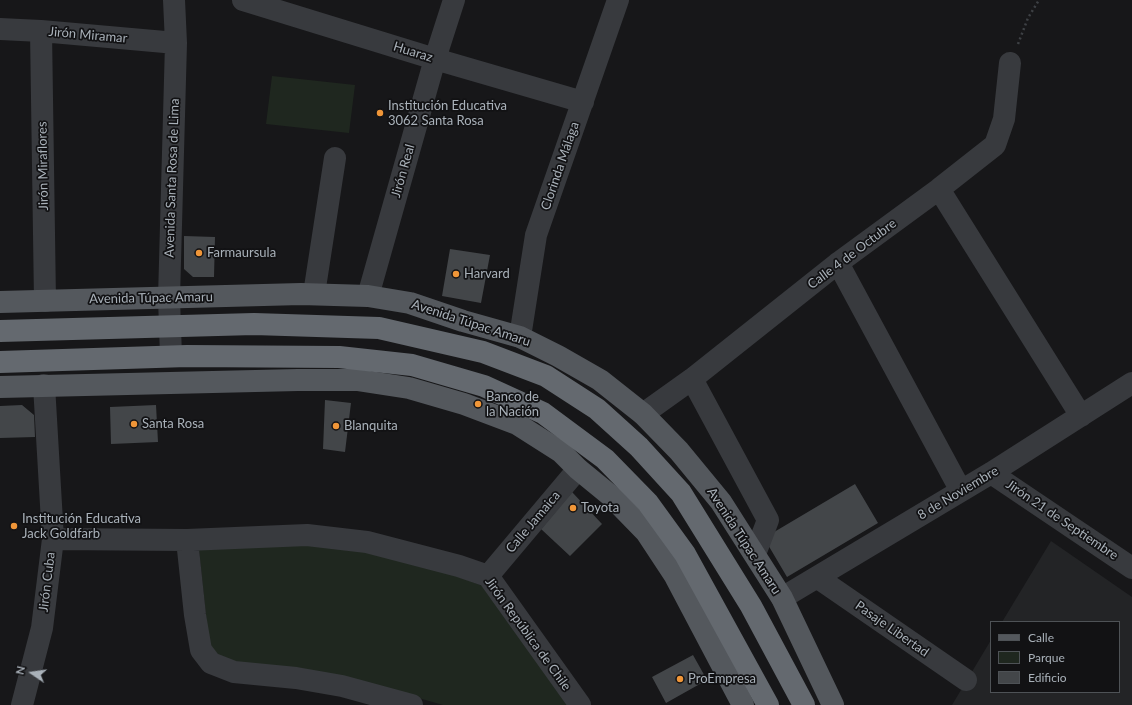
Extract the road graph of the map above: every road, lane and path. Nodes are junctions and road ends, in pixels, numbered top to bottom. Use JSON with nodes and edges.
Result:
{"nodes":[{"id":1,"x":174,"y":0,"type":"edge"},
{"id":2,"x":244,"y":0,"type":"edge"},
{"id":3,"x":454,"y":0,"type":"edge"},
{"id":4,"x":618,"y":0,"type":"edge"},
{"id":5,"x":1039,"y":0,"type":"edge"},
{"id":6,"x":299,"y":8,"type":"edge"},
{"id":7,"x":0,"y":29,"type":"edge"},
{"id":8,"x":41,"y":31,"type":"junction"},
{"id":9,"x":176,"y":43,"type":"junction"},
{"id":10,"x":434,"y":59,"type":"junction"},
{"id":11,"x":1010,"y":63,"type":"joint"},
{"id":12,"x":583,"y":102,"type":"junction"},
{"id":13,"x":335,"y":158,"type":"dead end"},
{"id":14,"x":939,"y":189,"type":"junction"},
{"id":15,"x":838,"y":263,"type":"junction"},
{"id":16,"x":314,"y":294,"type":"junction"},
{"id":17,"x":368,"y":296,"type":"junction"},
{"id":18,"x":168,"y":298,"type":"junction"},
{"id":19,"x":45,"y":301,"type":"junction"},
{"id":20,"x":0,"y":302,"type":"edge"},
{"id":21,"x":169,"y":326,"type":"junction"},
{"id":22,"x":0,"y":331,"type":"edge"},
{"id":23,"x":520,"y":337,"type":"junction"},
{"id":24,"x":170,"y":356,"type":"junction"},
{"id":25,"x":0,"y":362,"type":"edge"},
{"id":26,"x":692,"y":379,"type":"junction"},
{"id":27,"x":1132,"y":383,"type":"edge"},
{"id":28,"x":44,"y":385,"type":"junction"},
{"id":29,"x":0,"y":387,"type":"edge"},
{"id":30,"x":643,"y":414,"type":"junction"},
{"id":31,"x":1080,"y":416,"type":"junction"},
{"id":32,"x":578,"y":469,"type":"junction"},
{"id":33,"x":991,"y":473,"type":"junction"},
{"id":34,"x":961,"y":491,"type":"junction"},
{"id":35,"x":53,"y":539,"type":"junction"},
{"id":36,"x":187,"y":540,"type":"junction"},
{"id":37,"x":755,"y":554,"type":"junction"},
{"id":38,"x":1132,"y":568,"type":"edge"},
{"id":39,"x":488,"y":576,"type":"junction"},
{"id":40,"x":818,"y":578,"type":"junction"},
{"id":41,"x":782,"y":598,"type":"junction"},
{"id":42,"x":966,"y":680,"type":"dead end"},
{"id":43,"x":350,"y":697,"type":"edge"},
{"id":44,"x":571,"y":700,"type":"edge"},
{"id":45,"x":22,"y":705,"type":"edge"},
{"id":46,"x":412,"y":705,"type":"edge"},
{"id":47,"x":743,"y":705,"type":"edge"},
{"id":48,"x":768,"y":705,"type":"edge"},
{"id":49,"x":804,"y":705,"type":"edge"},
{"id":50,"x":833,"y":705,"type":"edge"}],
"edges":[{"from":1,"to":9,"type":"street","name":"Avenida Santa Rosa de Lima"},
{"from":2,"to":6,"type":"street","name":"Huaraz"},
{"from":3,"to":10,"type":"street","name":"Jirón Real"},
{"from":4,"to":12,"type":"street","name":"Clorinda Málaga"},
{"from":5,"to":11,"type":"path"},
{"from":6,"to":10,"type":"street","name":"Huaraz"},
{"from":7,"to":8,"type":"street","name":"Jirón Miramar"},
{"from":8,"to":9,"type":"street","name":"Jirón Miramar"},
{"from":8,"to":19,"type":"street","name":"Jirón Miraflores"},
{"from":9,"to":18,"type":"street","name":"Avenida Santa Rosa de Lima"},
{"from":10,"to":12,"type":"street","name":"Huaraz"},
{"from":10,"to":17,"type":"street","name":"Jirón Real"},
{"from":11,"to":14,"type":"street","name":"Calle 4 de Octubre"},
{"from":12,"to":23,"type":"street","name":"Clorinda Málaga"},
{"from":13,"to":16,"type":"street"},
{"from":14,"to":15,"type":"street","name":"Calle 4 de Octubre"},
{"from":14,"to":31,"type":"street"},
{"from":15,"to":26,"type":"street","name":"Calle 4 de Octubre"},
{"from":15,"to":34,"type":"street"},
{"from":16,"to":17,"type":"main road","name":"Avenida Túpac Amaru"},
{"from":16,"to":18,"type":"main road","name":"Avenida Túpac Amaru"},
{"from":17,"to":23,"type":"main road","name":"Avenida Túpac Amaru"},
{"from":18,"to":19,"type":"main road","name":"Avenida Túpac Amaru"},
{"from":18,"to":21,"type":"street","name":"Avenida Santa Rosa de Lima"},
{"from":19,"to":20,"type":"main road","name":"Avenida Túpac Amaru"},
{"from":21,"to":22,"type":"highway","name":"Avenida Túpac Amaru"},
{"from":21,"to":24,"type":"street","name":"Avenida Santa Rosa de Lima"},
{"from":21,"to":49,"type":"highway","name":"Avenida Túpac Amaru"},
{"from":23,"to":30,"type":"main road","name":"Avenida Túpac Amaru"},
{"from":24,"to":25,"type":"highway"},
{"from":24,"to":48,"type":"highway"},
{"from":26,"to":30,"type":"street","name":"Calle 4 de Octubre"},
{"from":26,"to":37,"type":"street"},
{"from":27,"to":31,"type":"street","name":"8 de Noviembre"},
{"from":28,"to":29,"type":"main road"},
{"from":28,"to":32,"type":"main road"},
{"from":28,"to":35,"type":"street","name":"Jirón Cuba"},
{"from":30,"to":37,"type":"main road","name":"Avenida Túpac Amaru"},
{"from":31,"to":33,"type":"street","name":"8 de Noviembre"},
{"from":32,"to":39,"type":"street","name":"Calle Jamaica"},
{"from":32,"to":47,"type":"main road"},
{"from":33,"to":34,"type":"street","name":"8 de Noviembre"},
{"from":33,"to":38,"type":"street","name":"Jirón 21 de Septiembre"},
{"from":34,"to":40,"type":"street","name":"8 de Noviembre"},
{"from":35,"to":36,"type":"street","name":"Jirón República de Chile"},
{"from":35,"to":45,"type":"street","name":"Jirón Cuba"},
{"from":36,"to":39,"type":"street","name":"Jirón República de Chile"},
{"from":36,"to":43,"type":"street"},
{"from":37,"to":41,"type":"main road","name":"Avenida Túpac Amaru"},
{"from":39,"to":44,"type":"street","name":"Jirón República de Chile"},
{"from":40,"to":41,"type":"street","name":"8 de Noviembre"},
{"from":40,"to":42,"type":"street","name":"Pasaje Libertad"},
{"from":41,"to":50,"type":"main road","name":"Avenida Túpac Amaru"},
{"from":43,"to":46,"type":"street"}]}
